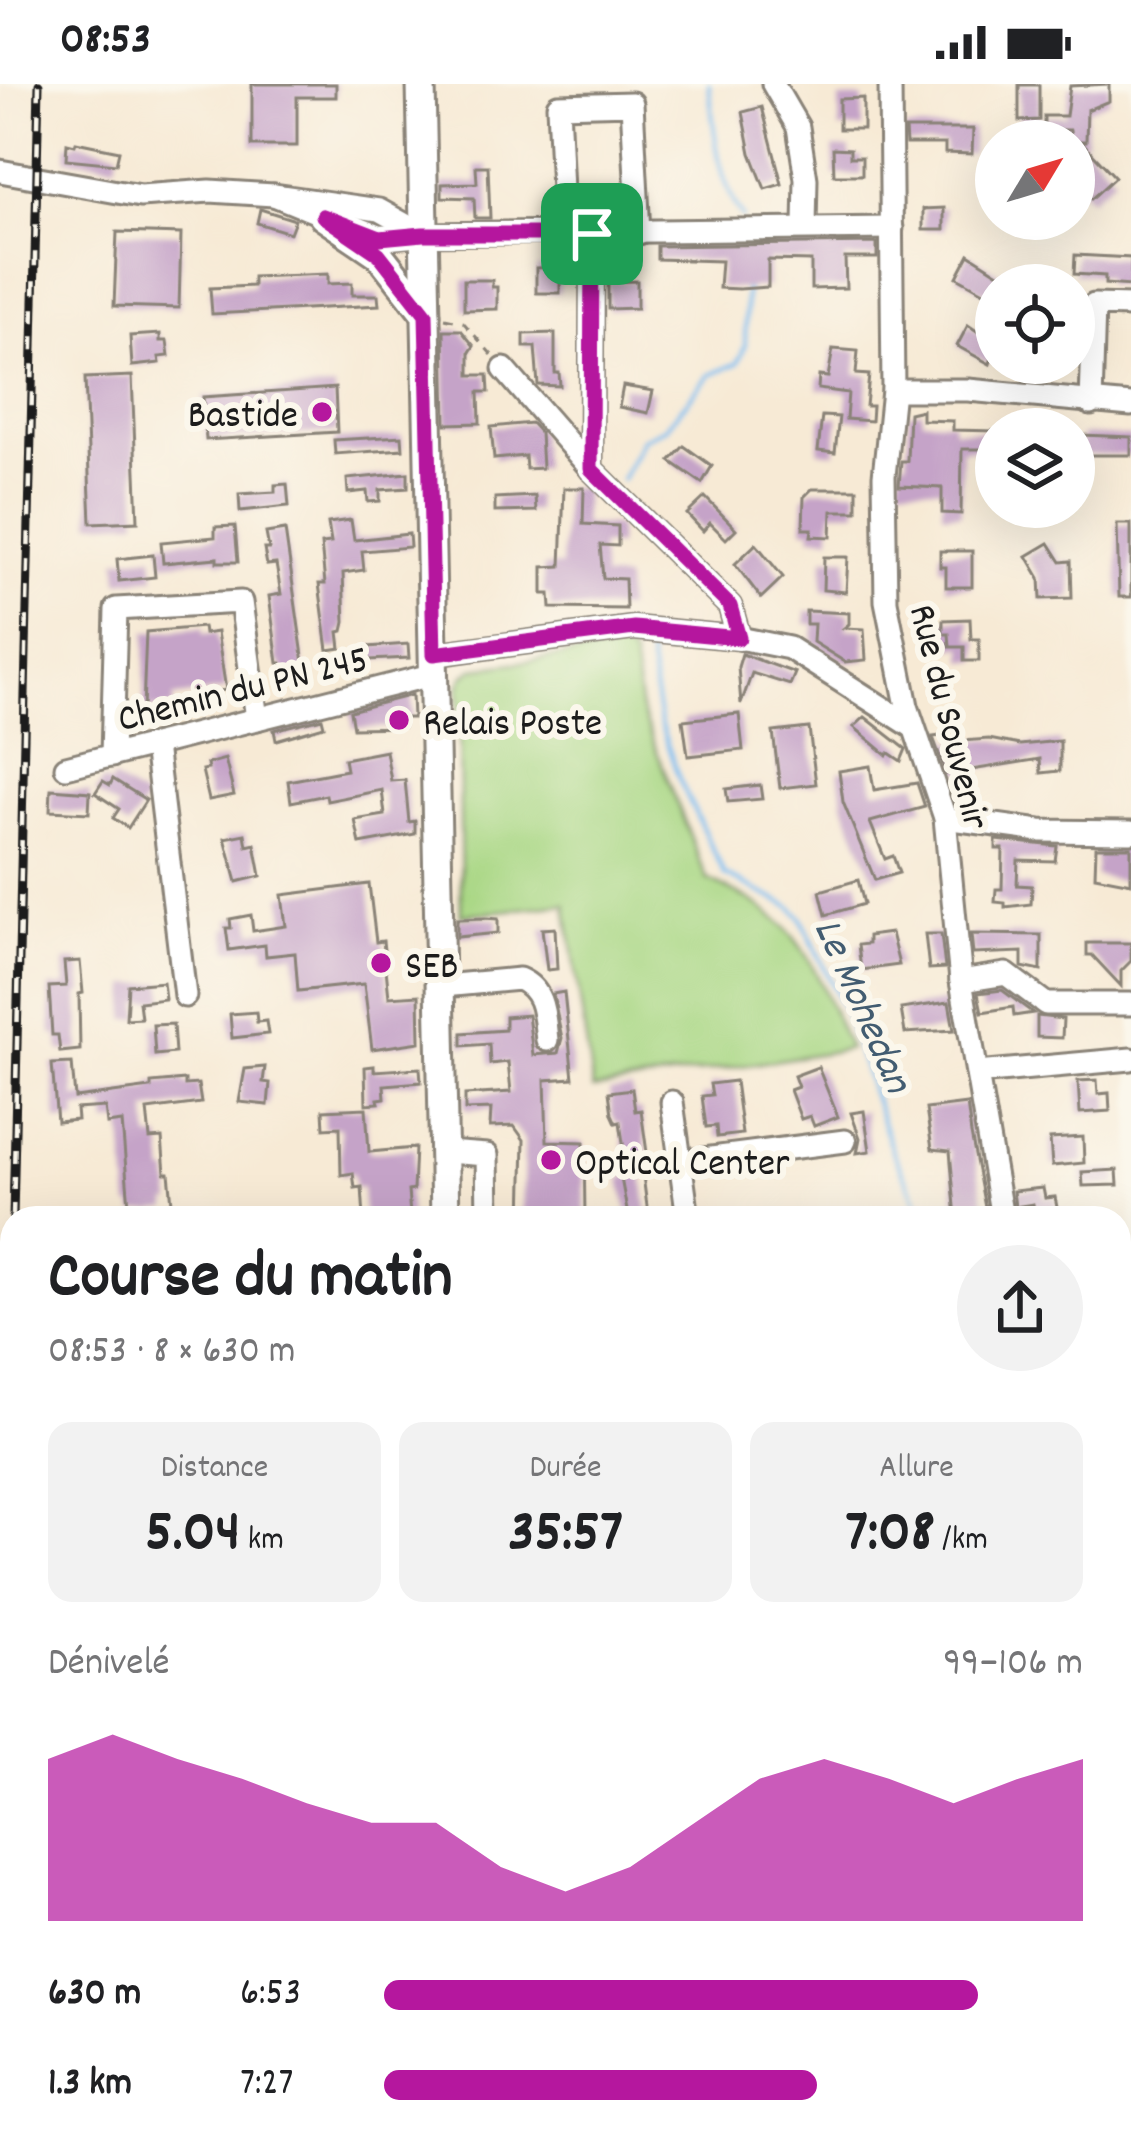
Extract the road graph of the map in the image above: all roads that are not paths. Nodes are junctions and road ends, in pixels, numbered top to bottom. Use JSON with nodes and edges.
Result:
{"nodes":[{"id":1,"x":421,"y":84,"type":"edge"},
{"id":2,"x":773,"y":84,"type":"edge"},
{"id":3,"x":890,"y":84,"type":"edge"},
{"id":4,"x":0,"y":170,"type":"edge"},
{"id":5,"x":274,"y":195,"type":"junction"},
{"id":6,"x":323,"y":216,"type":"junction"},
{"id":7,"x":805,"y":226,"type":"junction"},
{"id":8,"x":892,"y":227,"type":"junction"},
{"id":9,"x":564,"y":233,"type":"junction"},
{"id":10,"x":639,"y":233,"type":"junction"},
{"id":11,"x":423,"y":234,"type":"junction"},
{"id":12,"x":592,"y":234,"type":"junction"},
{"id":13,"x":1131,"y":306,"type":"edge"},
{"id":14,"x":426,"y":314,"type":"junction"},
{"id":15,"x":504,"y":369,"type":"road end"},
{"id":16,"x":893,"y":390,"type":"junction"},
{"id":17,"x":1091,"y":404,"type":"junction"},
{"id":18,"x":1131,"y":405,"type":"edge"},
{"id":19,"x":591,"y":469,"type":"junction"},
{"id":20,"x":739,"y":638,"type":"junction"},
{"id":21,"x":435,"y":664,"type":"junction"},
{"id":22,"x":257,"y":719,"type":"junction"},
{"id":23,"x":914,"y":727,"type":"junction"},
{"id":24,"x":155,"y":745,"type":"junction"},
{"id":25,"x":112,"y":756,"type":"junction"},
{"id":26,"x":66,"y":767,"type":"dead end"},
{"id":27,"x":945,"y":818,"type":"junction"},
{"id":28,"x":1131,"y":832,"type":"edge"},
{"id":29,"x":961,"y":981,"type":"junction"},
{"id":30,"x":443,"y":986,"type":"junction"},
{"id":31,"x":185,"y":997,"type":"dead end"},
{"id":32,"x":1131,"y":1004,"type":"edge"},
{"id":33,"x":547,"y":1040,"type":"dead end"},
{"id":34,"x":1131,"y":1059,"type":"edge"},
{"id":35,"x":976,"y":1073,"type":"junction"},
{"id":36,"x":672,"y":1102,"type":"dead end"},
{"id":37,"x":845,"y":1141,"type":"dead end"},
{"id":38,"x":446,"y":1152,"type":"junction"},
{"id":39,"x":680,"y":1162,"type":"junction"},
{"id":40,"x":445,"y":1206,"type":"edge"},
{"id":41,"x":488,"y":1206,"type":"edge"},
{"id":42,"x":686,"y":1206,"type":"edge"},
{"id":43,"x":1000,"y":1206,"type":"edge"}],
"edges":[{"from":1,"to":11,"type":"main road"},
{"from":2,"to":7,"type":"street"},
{"from":3,"to":8,"type":"street","name":"Rue du Souvenir"},
{"from":4,"to":5,"type":"street"},
{"from":5,"to":6,"type":"street"},
{"from":5,"to":11,"type":"street"},
{"from":6,"to":11,"type":"street"},
{"from":6,"to":14,"type":"main road"},
{"from":7,"to":8,"type":"street"},
{"from":7,"to":10,"type":"street"},
{"from":8,"to":16,"type":"street","name":"Rue du Souvenir"},
{"from":9,"to":10,"type":"street"},
{"from":9,"to":11,"type":"street"},
{"from":9,"to":12,"type":"street"},
{"from":10,"to":12,"type":"street"},
{"from":11,"to":14,"type":"main road"},
{"from":12,"to":19,"type":"street"},
{"from":13,"to":17,"type":"street"},
{"from":14,"to":21,"type":"main road"},
{"from":15,"to":19,"type":"street"},
{"from":16,"to":17,"type":"street"},
{"from":16,"to":23,"type":"street","name":"Rue du Souvenir"},
{"from":17,"to":18,"type":"street"},
{"from":19,"to":20,"type":"street"},
{"from":20,"to":21,"type":"street","name":"Chemin du PN 245"},
{"from":20,"to":23,"type":"street","name":"Chemin du PN 245"},
{"from":21,"to":22,"type":"street","name":"Chemin du PN 245"},
{"from":21,"to":30,"type":"main road"},
{"from":22,"to":24,"type":"street","name":"Chemin du PN 245"},
{"from":22,"to":25,"type":"street"},
{"from":23,"to":27,"type":"street","name":"Rue du Souvenir"},
{"from":24,"to":25,"type":"street","name":"Chemin du PN 245"},
{"from":24,"to":31,"type":"street"},
{"from":25,"to":26,"type":"street","name":"Chemin du PN 245"},
{"from":27,"to":28,"type":"street"},
{"from":27,"to":29,"type":"street","name":"Rue du Souvenir"},
{"from":29,"to":32,"type":"street"},
{"from":29,"to":35,"type":"street","name":"Rue du Souvenir"},
{"from":30,"to":33,"type":"street"},
{"from":30,"to":38,"type":"main road"},
{"from":34,"to":35,"type":"street"},
{"from":35,"to":43,"type":"street","name":"Rue du Souvenir"},
{"from":36,"to":39,"type":"street"},
{"from":37,"to":39,"type":"street"},
{"from":38,"to":40,"type":"main road"},
{"from":38,"to":41,"type":"street"},
{"from":39,"to":42,"type":"street"}]}
